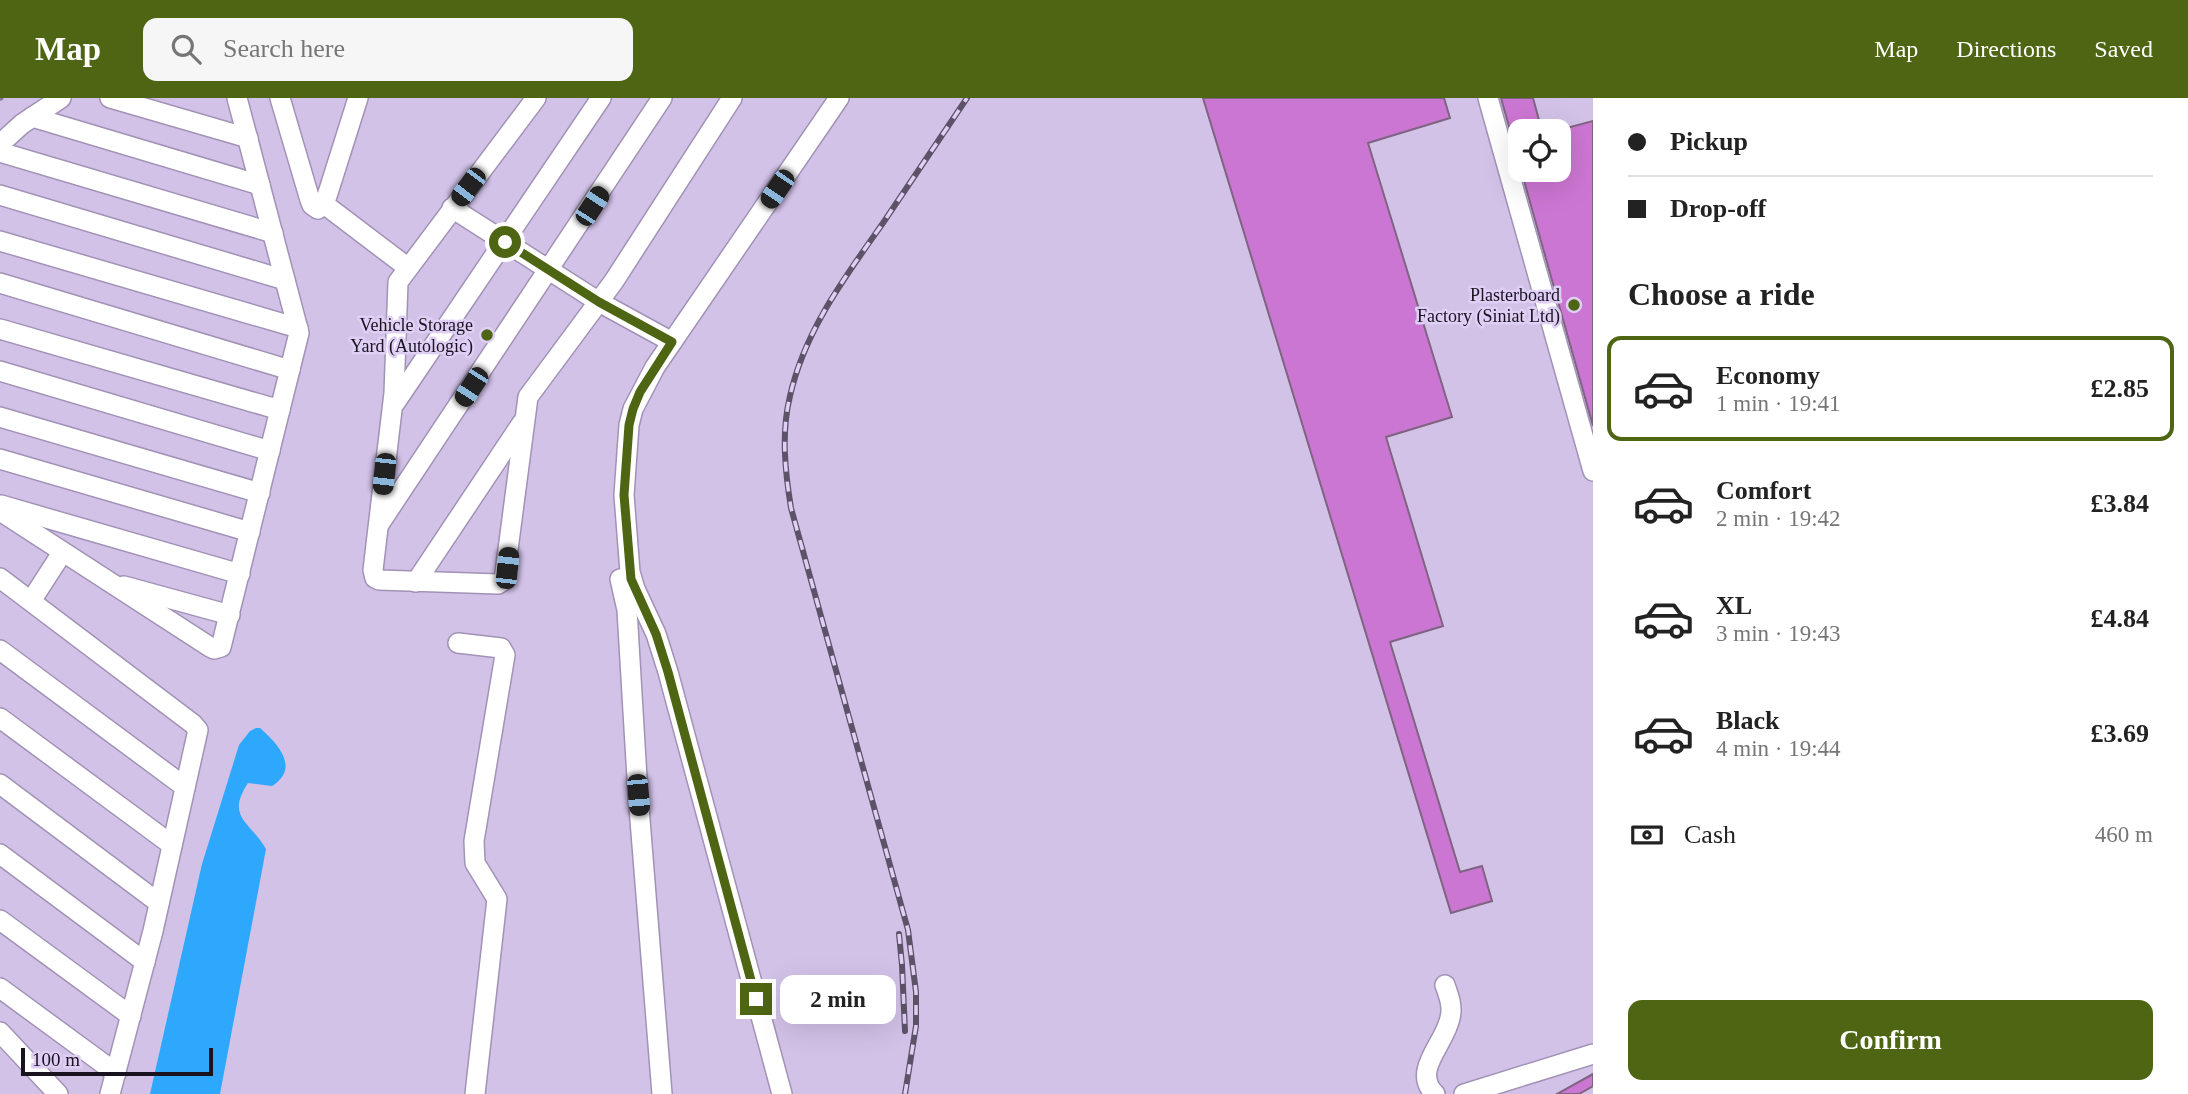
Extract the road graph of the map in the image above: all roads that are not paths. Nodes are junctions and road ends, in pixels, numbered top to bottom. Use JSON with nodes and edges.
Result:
{"nodes":[{"id":1,"x":61,"y":98,"type":"edge"},
{"id":2,"x":110,"y":98,"type":"edge"},
{"id":3,"x":237,"y":98,"type":"edge"},
{"id":4,"x":280,"y":98,"type":"edge"},
{"id":5,"x":358,"y":98,"type":"edge"},
{"id":6,"x":536,"y":98,"type":"edge"},
{"id":7,"x":601,"y":98,"type":"edge"},
{"id":8,"x":662,"y":98,"type":"edge"},
{"id":9,"x":732,"y":98,"type":"edge"},
{"id":10,"x":839,"y":98,"type":"edge"},
{"id":11,"x":1488,"y":98,"type":"edge"},
{"id":12,"x":32,"y":117,"type":"junction"},
{"id":13,"x":248,"y":138,"type":"junction"},
{"id":14,"x":0,"y":144,"type":"edge"},
{"id":15,"x":0,"y":152,"type":"edge"},
{"id":16,"x":260,"y":185,"type":"junction"},
{"id":17,"x":0,"y":195,"type":"edge"},
{"id":18,"x":324,"y":204,"type":"junction"},
{"id":19,"x":452,"y":208,"type":"junction"},
{"id":20,"x":273,"y":233,"type":"junction"},
{"id":21,"x":0,"y":240,"type":"edge"},
{"id":22,"x":505,"y":242,"type":"junction"},
{"id":23,"x":407,"y":267,"type":"junction"},
{"id":24,"x":549,"y":271,"type":"junction"},
{"id":25,"x":285,"y":280,"type":"junction"},
{"id":26,"x":0,"y":283,"type":"edge"},
{"id":27,"x":599,"y":302,"type":"junction"},
{"id":28,"x":298,"y":328,"type":"junction"},
{"id":29,"x":0,"y":329,"type":"edge"},
{"id":30,"x":672,"y":342,"type":"junction"},
{"id":31,"x":290,"y":370,"type":"junction"},
{"id":32,"x":0,"y":371,"type":"edge"},
{"id":33,"x":393,"y":406,"type":"junction"},
{"id":34,"x":280,"y":410,"type":"junction"},
{"id":35,"x":0,"y":417,"type":"edge"},
{"id":36,"x":524,"y":419,"type":"junction"},
{"id":37,"x":270,"y":451,"type":"junction"},
{"id":38,"x":0,"y":459,"type":"edge"},
{"id":39,"x":1593,"y":471,"type":"edge"},
{"id":40,"x":260,"y":493,"type":"junction"},
{"id":41,"x":0,"y":505,"type":"edge"},
{"id":42,"x":0,"y":511,"type":"edge"},
{"id":43,"x":378,"y":527,"type":"junction"},
{"id":44,"x":250,"y":532,"type":"junction"},
{"id":45,"x":62,"y":553,"type":"junction"},
{"id":46,"x":629,"y":561,"type":"junction"},
{"id":47,"x":240,"y":574,"type":"junction"},
{"id":48,"x":0,"y":578,"type":"edge"},
{"id":49,"x":103,"y":580,"type":"junction"},
{"id":50,"x":416,"y":582,"type":"junction"},
{"id":51,"x":31,"y":601,"type":"junction"},
{"id":52,"x":230,"y":615,"type":"junction"},
{"id":53,"x":458,"y":643,"type":"dead end"},
{"id":54,"x":0,"y":650,"type":"edge"},
{"id":55,"x":0,"y":718,"type":"edge"},
{"id":56,"x":0,"y":784,"type":"edge"},
{"id":57,"x":185,"y":787,"type":"junction"},
{"id":58,"x":172,"y":845,"type":"junction"},
{"id":59,"x":0,"y":854,"type":"edge"},
{"id":60,"x":159,"y":903,"type":"junction"},
{"id":61,"x":0,"y":920,"type":"edge"},
{"id":62,"x":145,"y":962,"type":"junction"},
{"id":63,"x":1445,"y":985,"type":"dead end"},
{"id":64,"x":0,"y":988,"type":"edge"},
{"id":65,"x":131,"y":1016,"type":"junction"},
{"id":66,"x":0,"y":1032,"type":"edge"},
{"id":67,"x":1593,"y":1054,"type":"edge"},
{"id":68,"x":116,"y":1073,"type":"junction"},
{"id":69,"x":1500,"y":1088,"type":"edge"},
{"id":70,"x":58,"y":1094,"type":"edge"},
{"id":71,"x":110,"y":1094,"type":"edge"},
{"id":72,"x":475,"y":1094,"type":"edge"},
{"id":73,"x":662,"y":1094,"type":"edge"},
{"id":74,"x":782,"y":1094,"type":"edge"},
{"id":75,"x":1435,"y":1094,"type":"edge"},
{"id":76,"x":1464,"y":1094,"type":"edge"}],
"edges":[{"from":1,"to":12,"type":"lane"},
{"from":2,"to":13,"type":"lane"},
{"from":3,"to":13,"type":"lane"},
{"from":4,"to":18,"type":"lane"},
{"from":5,"to":18,"type":"lane"},
{"from":6,"to":19,"type":"lane"},
{"from":7,"to":22,"type":"lane"},
{"from":8,"to":24,"type":"lane"},
{"from":9,"to":27,"type":"lane"},
{"from":10,"to":30,"type":"lane"},
{"from":11,"to":39,"type":"lane"},
{"from":12,"to":14,"type":"lane"},
{"from":12,"to":16,"type":"lane"},
{"from":13,"to":16,"type":"lane"},
{"from":15,"to":20,"type":"lane"},
{"from":16,"to":20,"type":"lane"},
{"from":17,"to":25,"type":"lane"},
{"from":18,"to":23,"type":"lane"},
{"from":19,"to":22,"type":"lane"},
{"from":19,"to":23,"type":"lane"},
{"from":20,"to":25,"type":"lane"},
{"from":21,"to":28,"type":"lane"},
{"from":22,"to":24,"type":"lane"},
{"from":22,"to":33,"type":"lane"},
{"from":23,"to":33,"type":"lane"},
{"from":24,"to":27,"type":"lane"},
{"from":24,"to":43,"type":"lane"},
{"from":25,"to":28,"type":"lane"},
{"from":26,"to":31,"type":"lane"},
{"from":27,"to":30,"type":"lane"},
{"from":27,"to":36,"type":"lane"},
{"from":28,"to":31,"type":"lane"},
{"from":29,"to":34,"type":"lane"},
{"from":30,"to":46,"type":"lane"},
{"from":31,"to":34,"type":"lane"},
{"from":32,"to":37,"type":"lane"},
{"from":33,"to":43,"type":"lane"},
{"from":34,"to":37,"type":"lane"},
{"from":35,"to":40,"type":"lane"},
{"from":36,"to":50,"type":"lane"},
{"from":36,"to":50,"type":"lane"},
{"from":37,"to":40,"type":"lane"},
{"from":38,"to":44,"type":"lane"},
{"from":40,"to":44,"type":"lane"},
{"from":41,"to":47,"type":"lane"},
{"from":42,"to":45,"type":"lane"},
{"from":43,"to":50,"type":"lane"},
{"from":44,"to":47,"type":"lane"},
{"from":45,"to":49,"type":"lane"},
{"from":45,"to":51,"type":"lane"},
{"from":46,"to":73,"type":"lane"},
{"from":46,"to":74,"type":"lane"},
{"from":47,"to":52,"type":"lane"},
{"from":48,"to":51,"type":"lane"},
{"from":49,"to":52,"type":"lane"},
{"from":49,"to":52,"type":"lane"},
{"from":51,"to":57,"type":"lane"},
{"from":53,"to":72,"type":"lane"},
{"from":54,"to":57,"type":"lane"},
{"from":55,"to":58,"type":"lane"},
{"from":56,"to":60,"type":"lane"},
{"from":57,"to":58,"type":"lane"},
{"from":58,"to":60,"type":"lane"},
{"from":59,"to":62,"type":"lane"},
{"from":60,"to":62,"type":"lane"},
{"from":61,"to":65,"type":"lane"},
{"from":62,"to":65,"type":"lane"},
{"from":63,"to":75,"type":"lane"},
{"from":64,"to":68,"type":"lane"},
{"from":65,"to":68,"type":"lane"},
{"from":66,"to":70,"type":"lane"},
{"from":67,"to":69,"type":"lane"},
{"from":68,"to":71,"type":"lane"},
{"from":69,"to":76,"type":"lane"}]}
